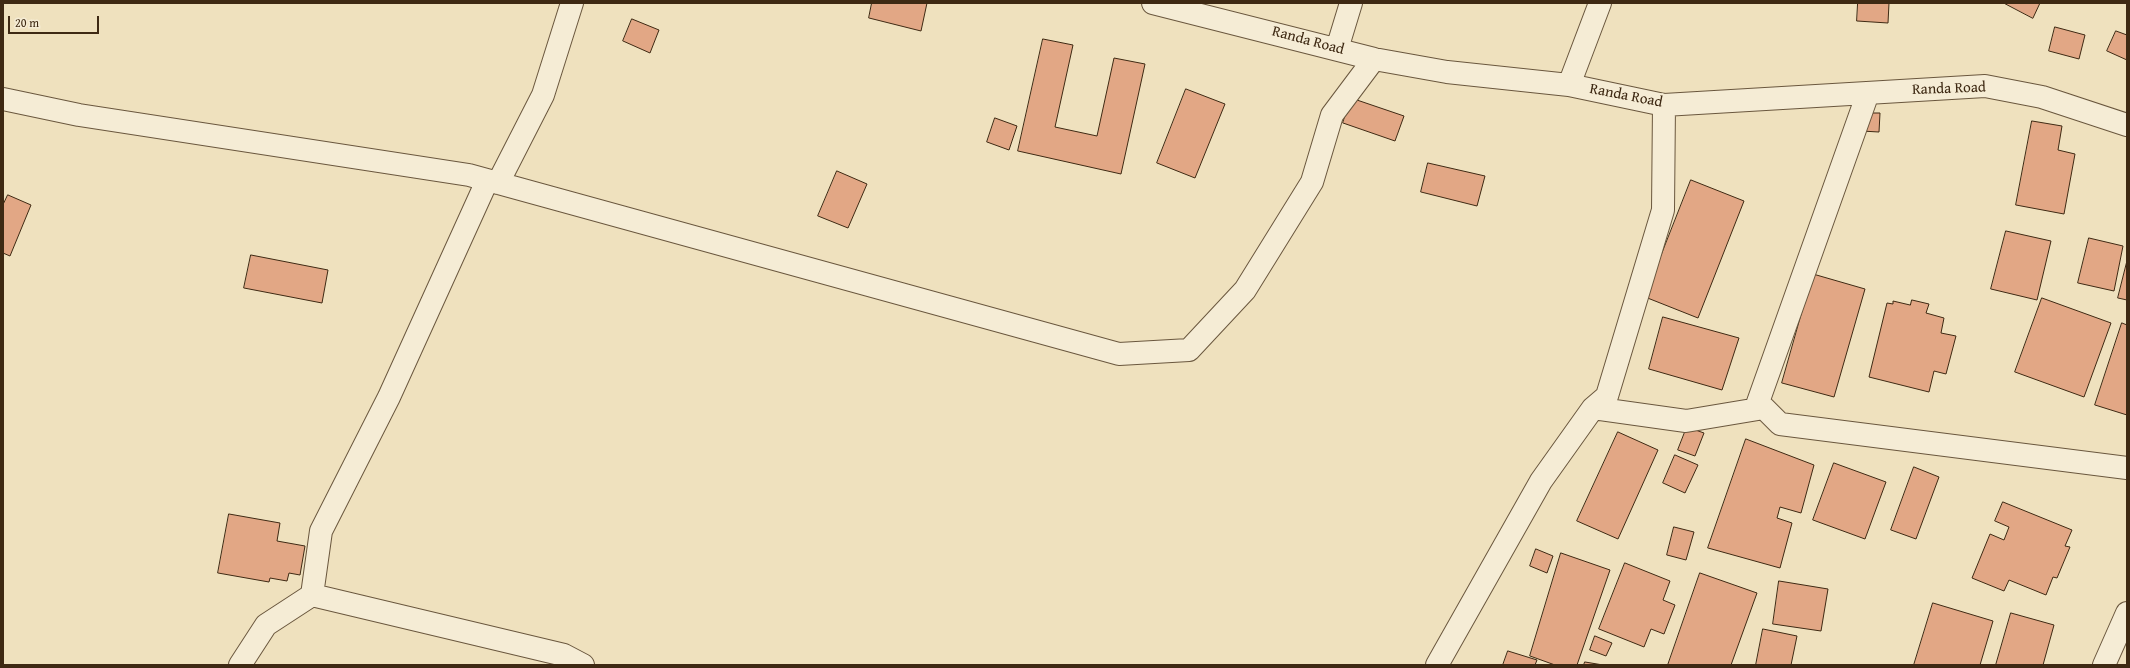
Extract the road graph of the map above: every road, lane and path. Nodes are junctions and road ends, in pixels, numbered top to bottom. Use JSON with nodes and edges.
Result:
{"nodes":[{"id":1,"x":572,"y":3,"type":"edge"},
{"id":2,"x":1153,"y":3,"type":"edge"},
{"id":3,"x":1351,"y":3,"type":"edge"},
{"id":4,"x":1600,"y":3,"type":"edge"},
{"id":5,"x":1337,"y":49,"type":"junction"},
{"id":6,"x":1374,"y":59,"type":"junction"},
{"id":7,"x":1569,"y":85,"type":"junction"},
{"id":8,"x":1868,"y":93,"type":"junction"},
{"id":9,"x":3,"y":99,"type":"edge"},
{"id":10,"x":1664,"y":105,"type":"junction"},
{"id":11,"x":2127,"y":125,"type":"edge"},
{"id":12,"x":492,"y":182,"type":"junction"},
{"id":13,"x":1593,"y":408,"type":"junction"},
{"id":14,"x":1764,"y":408,"type":"junction"},
{"id":15,"x":2127,"y":468,"type":"edge"},
{"id":16,"x":312,"y":595,"type":"junction"},
{"id":17,"x":2127,"y":613,"type":"edge"},
{"id":18,"x":240,"y":665,"type":"edge"},
{"id":19,"x":582,"y":665,"type":"edge"},
{"id":20,"x":1437,"y":665,"type":"edge"},
{"id":21,"x":2104,"y":665,"type":"edge"}],
"edges":[{"from":1,"to":12,"type":"street"},
{"from":2,"to":5,"type":"street","name":"Randa Road"},
{"from":3,"to":5,"type":"street"},
{"from":4,"to":7,"type":"street"},
{"from":5,"to":6,"type":"street","name":"Randa Road"},
{"from":6,"to":7,"type":"street","name":"Randa Road"},
{"from":6,"to":12,"type":"street"},
{"from":7,"to":10,"type":"street","name":"Randa Road"},
{"from":8,"to":10,"type":"street","name":"Randa Road"},
{"from":8,"to":11,"type":"street","name":"Randa Road"},
{"from":8,"to":14,"type":"street"},
{"from":9,"to":12,"type":"street"},
{"from":10,"to":13,"type":"street"},
{"from":12,"to":16,"type":"street"},
{"from":13,"to":14,"type":"street"},
{"from":13,"to":20,"type":"street"},
{"from":14,"to":15,"type":"street"},
{"from":16,"to":18,"type":"street"},
{"from":16,"to":19,"type":"street"},
{"from":17,"to":21,"type":"street"}]}
